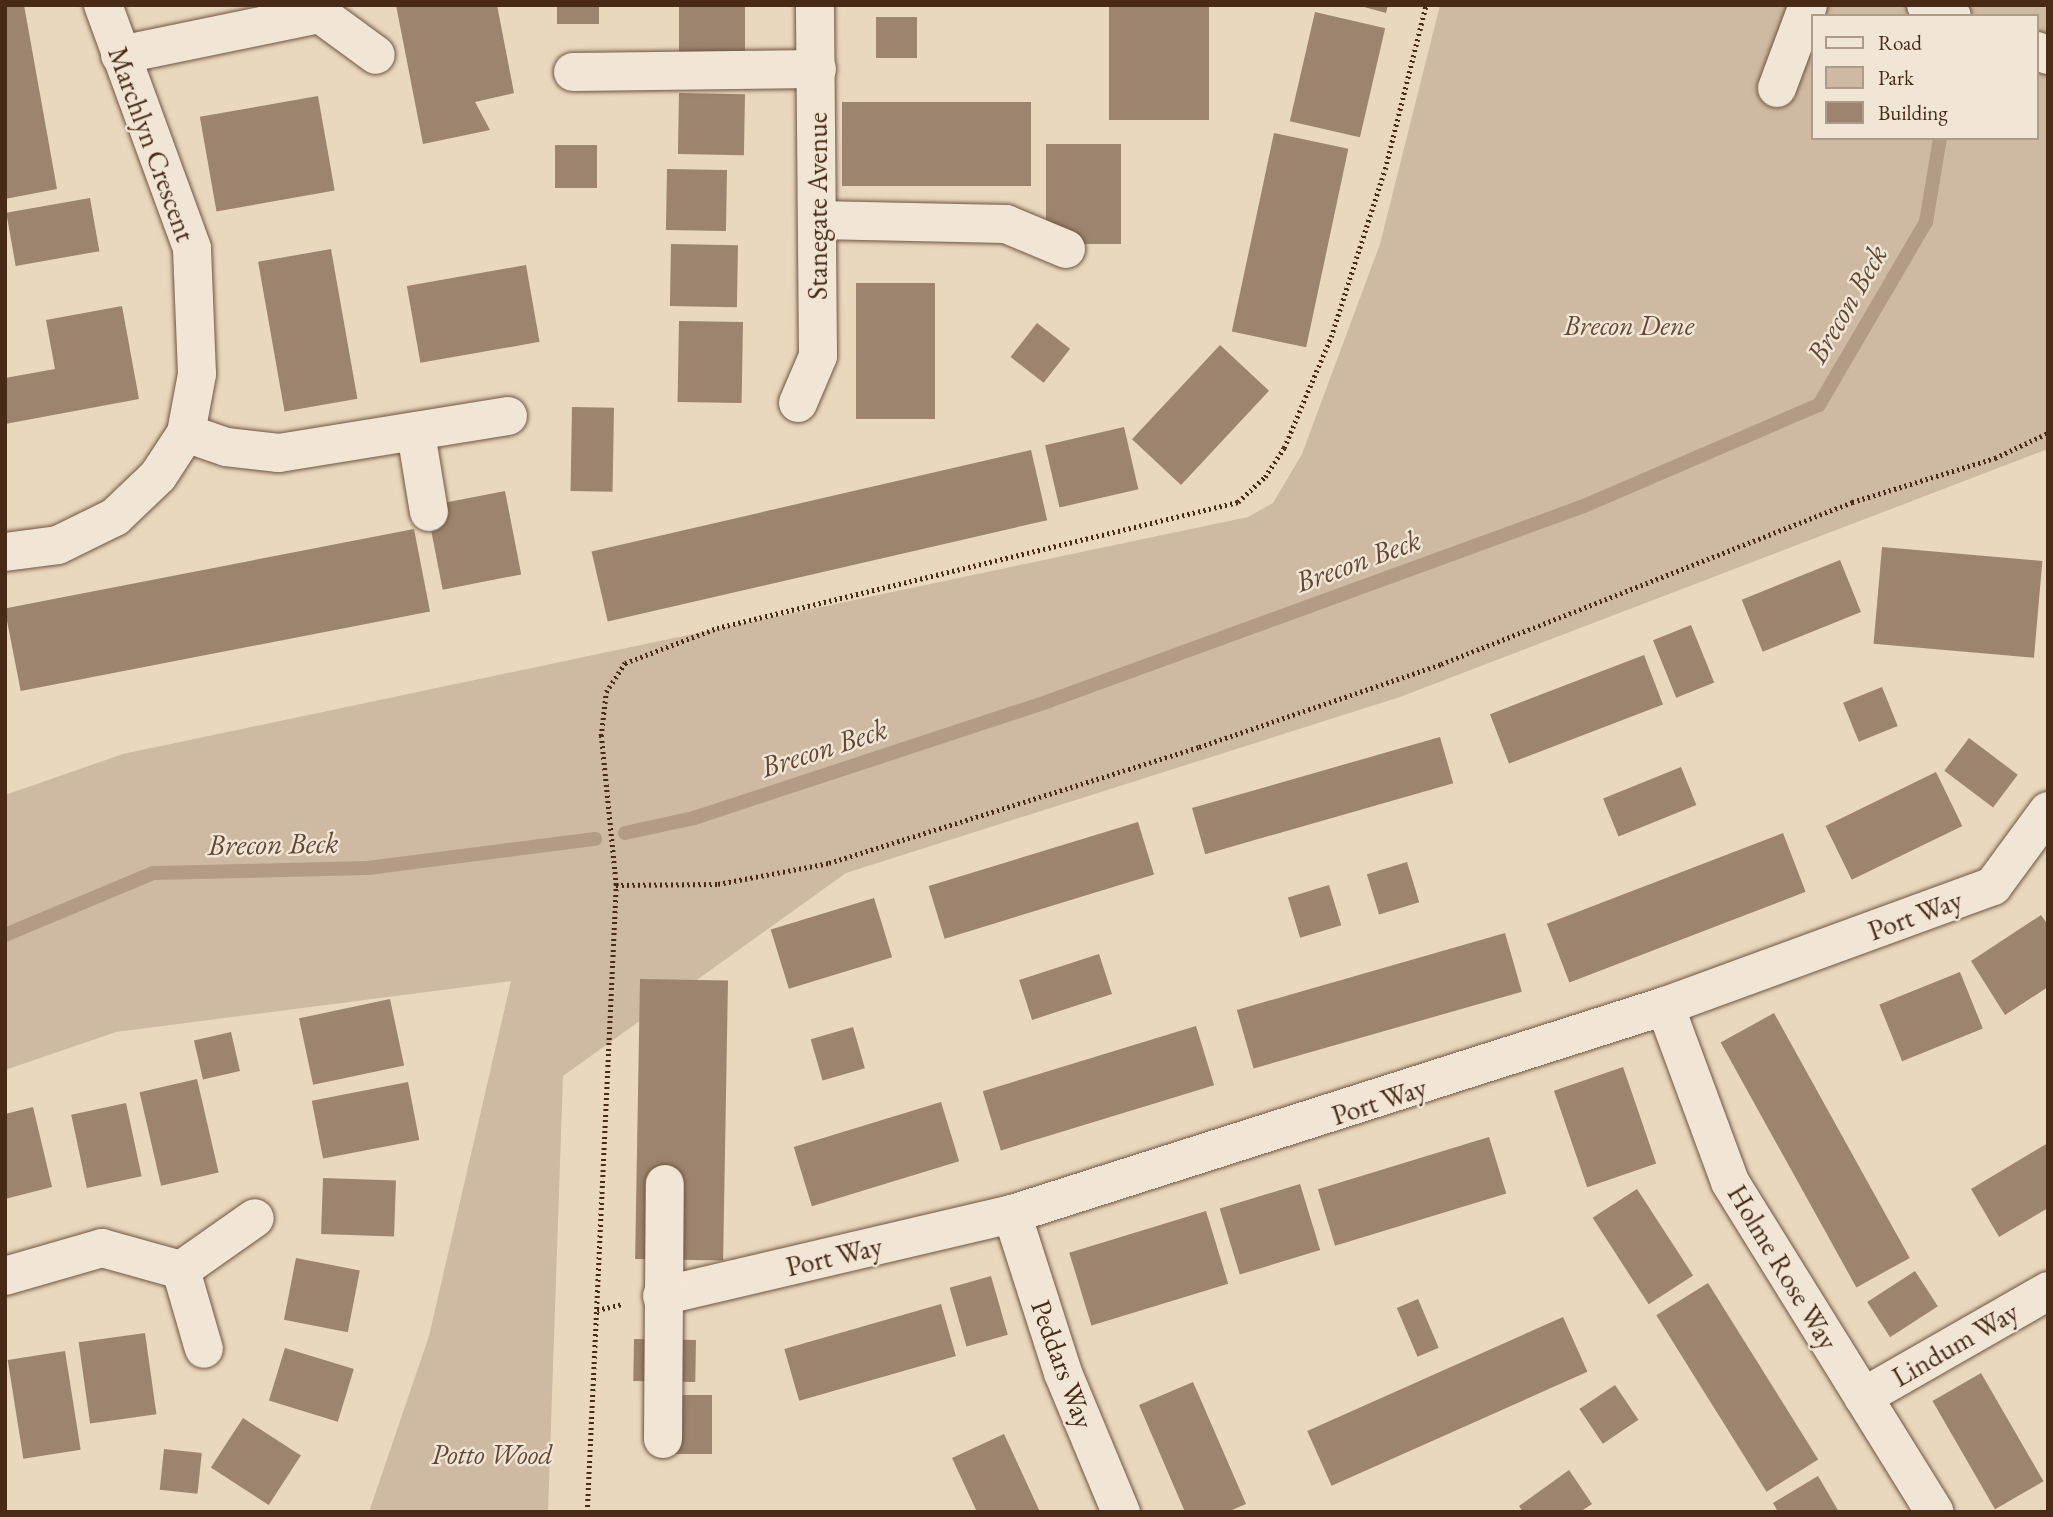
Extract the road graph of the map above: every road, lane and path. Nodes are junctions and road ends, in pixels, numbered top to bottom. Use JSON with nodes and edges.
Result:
{"nodes":[{"id":1,"x":103,"y":5,"type":"edge"},
{"id":2,"x":815,"y":5,"type":"edge"},
{"id":3,"x":1426,"y":5,"type":"edge"},
{"id":4,"x":1808,"y":5,"type":"edge"},
{"id":5,"x":1926,"y":5,"type":"edge"},
{"id":6,"x":322,"y":9,"type":"edge"},
{"id":7,"x":1947,"y":14,"type":"edge"},
{"id":8,"x":120,"y":55,"type":"junction"},
{"id":9,"x":376,"y":55,"type":"dead end"},
{"id":10,"x":817,"y":69,"type":"junction"},
{"id":11,"x":573,"y":72,"type":"dead end"},
{"id":12,"x":1777,"y":88,"type":"dead end"},
{"id":13,"x":817,"y":220,"type":"junction"},
{"id":14,"x":1066,"y":249,"type":"dead end"},
{"id":15,"x":798,"y":403,"type":"dead end"},
{"id":16,"x":508,"y":416,"type":"dead end"},
{"id":17,"x":186,"y":433,"type":"junction"},
{"id":18,"x":416,"y":433,"type":"junction"},
{"id":19,"x":2048,"y":433,"type":"edge"},
{"id":20,"x":429,"y":512,"type":"dead end"},
{"id":21,"x":5,"y":552,"type":"edge"},
{"id":22,"x":2048,"y":811,"type":"edge"},
{"id":23,"x":616,"y":885,"type":"junction"},
{"id":24,"x":1665,"y":1006,"type":"junction"},
{"id":25,"x":665,"y":1184,"type":"dead end"},
{"id":26,"x":1012,"y":1214,"type":"junction"},
{"id":27,"x":255,"y":1218,"type":"dead end"},
{"id":28,"x":181,"y":1270,"type":"junction"},
{"id":29,"x":5,"y":1276,"type":"edge"},
{"id":30,"x":2048,"y":1291,"type":"edge"},
{"id":31,"x":662,"y":1296,"type":"junction"},
{"id":32,"x":204,"y":1349,"type":"dead end"},
{"id":33,"x":1863,"y":1396,"type":"junction"},
{"id":34,"x":663,"y":1439,"type":"dead end"},
{"id":35,"x":587,"y":1512,"type":"edge"},
{"id":36,"x":1121,"y":1512,"type":"edge"},
{"id":37,"x":1935,"y":1512,"type":"edge"}],
"edges":[{"from":1,"to":8,"type":"street","name":"Marchlyn Crescent"},
{"from":2,"to":10,"type":"street","name":"Stanegate Avenue"},
{"from":3,"to":23,"type":"path"},
{"from":4,"to":12,"type":"street"},
{"from":5,"to":7,"type":"street"},
{"from":6,"to":8,"type":"street"},
{"from":6,"to":9,"type":"street"},
{"from":8,"to":17,"type":"street","name":"Marchlyn Crescent"},
{"from":10,"to":11,"type":"street"},
{"from":10,"to":13,"type":"street","name":"Stanegate Avenue"},
{"from":13,"to":14,"type":"street"},
{"from":13,"to":15,"type":"street","name":"Stanegate Avenue"},
{"from":16,"to":18,"type":"street"},
{"from":17,"to":18,"type":"street"},
{"from":17,"to":21,"type":"street","name":"Marchlyn Crescent"},
{"from":18,"to":20,"type":"street"},
{"from":19,"to":23,"type":"path"},
{"from":22,"to":24,"type":"street","name":"Port Way"},
{"from":23,"to":35,"type":"path"},
{"from":24,"to":26,"type":"street","name":"Port Way"},
{"from":24,"to":33,"type":"street","name":"Holme Rose Way"},
{"from":25,"to":31,"type":"street"},
{"from":26,"to":31,"type":"street","name":"Port Way"},
{"from":26,"to":36,"type":"street","name":"Peddars Way"},
{"from":27,"to":28,"type":"street"},
{"from":28,"to":29,"type":"street"},
{"from":28,"to":32,"type":"street"},
{"from":30,"to":33,"type":"street","name":"Lindum Way"},
{"from":31,"to":34,"type":"street"},
{"from":33,"to":37,"type":"street","name":"Holme Rose Way"}]}
